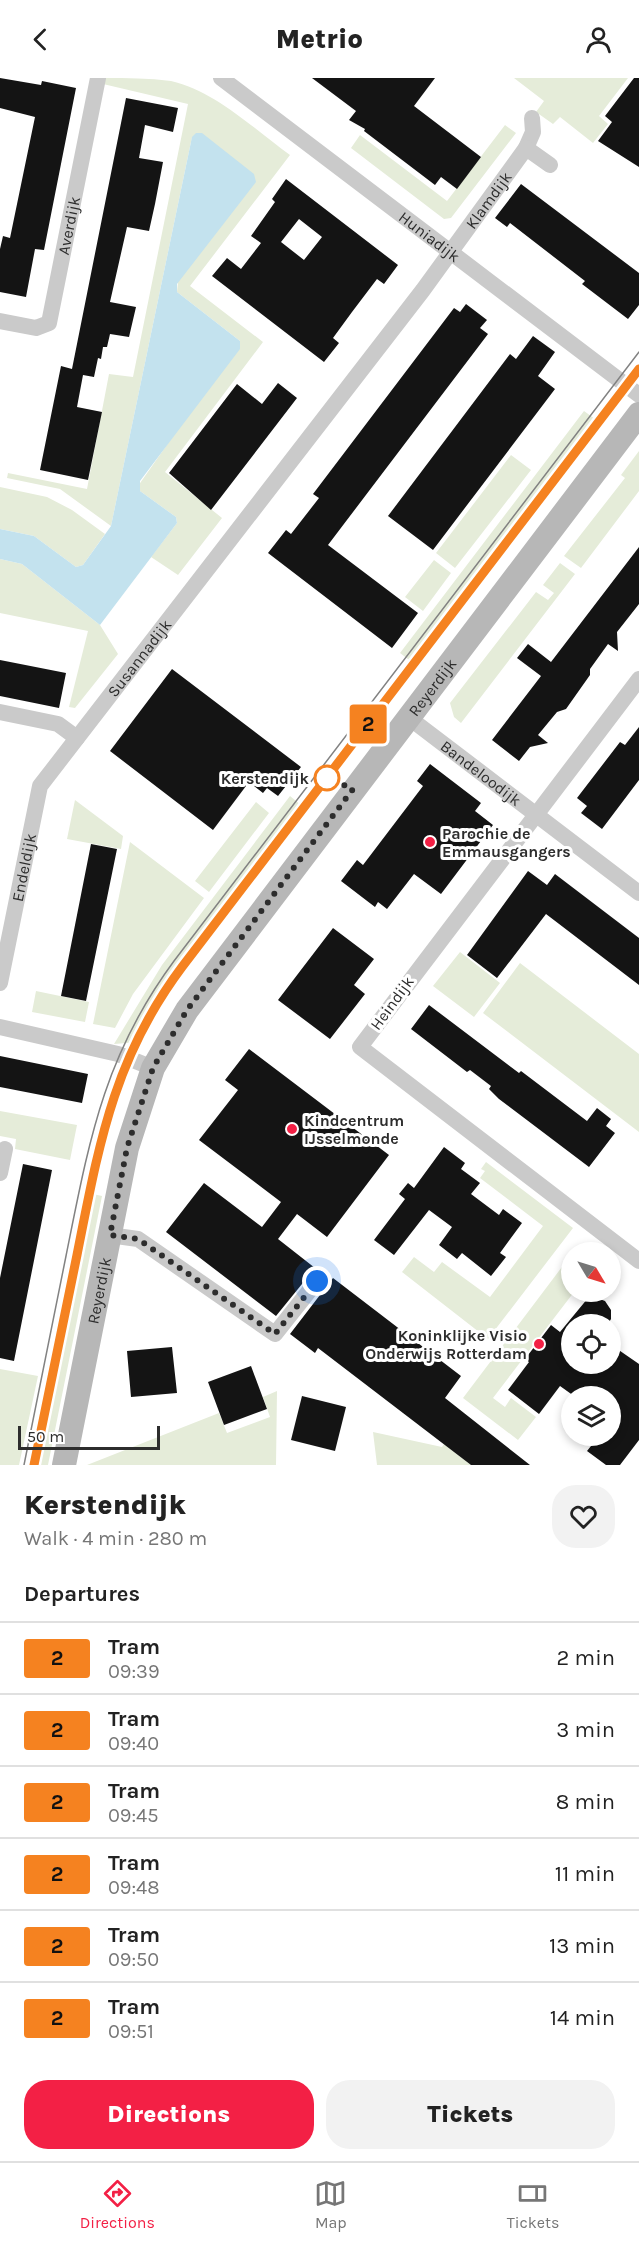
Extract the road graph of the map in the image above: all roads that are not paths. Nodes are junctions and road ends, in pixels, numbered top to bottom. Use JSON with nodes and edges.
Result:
{"nodes":[{"id":1,"x":98,"y":78,"type":"edge"},
{"id":2,"x":221,"y":78,"type":"edge"},
{"id":3,"x":532,"y":118,"type":"dead end"},
{"id":4,"x":526,"y":148,"type":"junction"},
{"id":5,"x":550,"y":165,"type":"dead end"},
{"id":6,"x":449,"y":250,"type":"junction"},
{"id":7,"x":0,"y":321,"type":"edge"},
{"id":8,"x":639,"y":395,"type":"edge"},
{"id":9,"x":639,"y":414,"type":"edge"},
{"id":10,"x":639,"y":679,"type":"edge"},
{"id":11,"x":0,"y":712,"type":"edge"},
{"id":12,"x":408,"y":717,"type":"junction"},
{"id":13,"x":77,"y":738,"type":"junction"},
{"id":14,"x":40,"y":786,"type":"joint"},
{"id":15,"x":535,"y":814,"type":"junction"},
{"id":16,"x":639,"y":893,"type":"edge"},
{"id":17,"x":0,"y":983,"type":"edge"},
{"id":18,"x":0,"y":1027,"type":"edge"},
{"id":19,"x":153,"y":1068,"type":"junction"},
{"id":20,"x":5,"y":1149,"type":"dead end"},
{"id":21,"x":0,"y":1173,"type":"edge"},
{"id":22,"x":110,"y":1235,"type":"junction"},
{"id":23,"x":639,"y":1261,"type":"edge"},
{"id":24,"x":321,"y":1276,"type":"dead end"},
{"id":25,"x":64,"y":1465,"type":"edge"}],
"edges":[{"from":1,"to":7,"type":"street","name":"Averdijk"},
{"from":2,"to":6,"type":"street","name":"Huniadijk"},
{"from":3,"to":4,"type":"street","name":"Klamdijk"},
{"from":4,"to":5,"type":"street"},
{"from":4,"to":6,"type":"street","name":"Klamdijk"},
{"from":6,"to":8,"type":"street","name":"Huniadijk"},
{"from":6,"to":13,"type":"street","name":"Susannadijk"},
{"from":9,"to":12,"type":"street","name":"Reyerdijk"},
{"from":10,"to":15,"type":"street","name":"Heindijk"},
{"from":11,"to":13,"type":"street"},
{"from":12,"to":15,"type":"street","name":"Bandeloodijk"},
{"from":12,"to":19,"type":"street","name":"Reyerdijk"},
{"from":13,"to":14,"type":"street","name":"Susannadijk"},
{"from":14,"to":17,"type":"street","name":"Endeldijk"},
{"from":15,"to":16,"type":"street","name":"Bandeloodijk"},
{"from":15,"to":23,"type":"street","name":"Heindijk"},
{"from":18,"to":19,"type":"street"},
{"from":19,"to":22,"type":"street","name":"Reyerdijk"},
{"from":20,"to":21,"type":"street"},
{"from":22,"to":24,"type":"street"},
{"from":22,"to":25,"type":"street","name":"Reyerdijk"}]}
